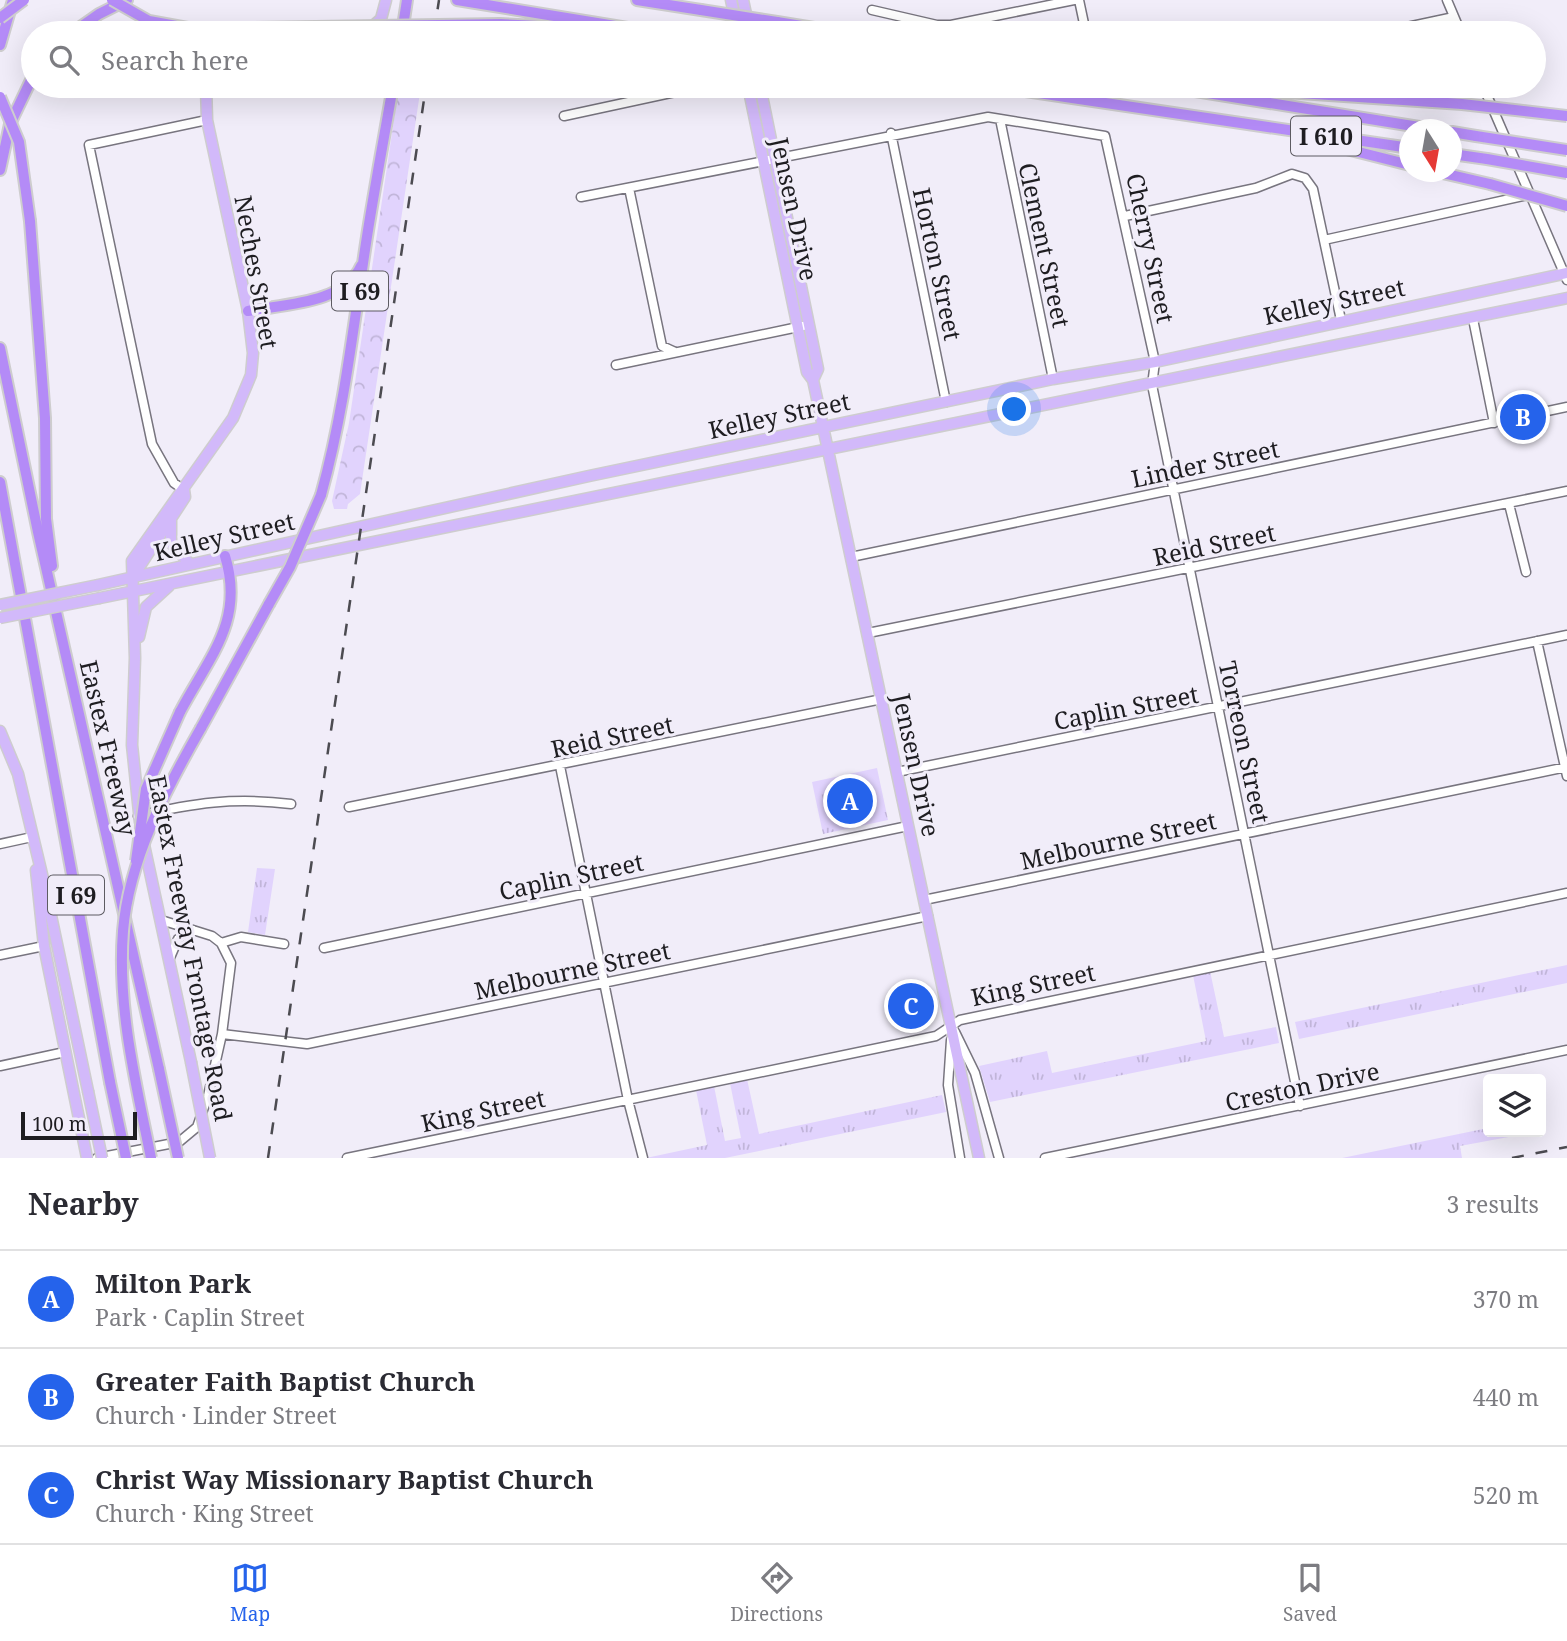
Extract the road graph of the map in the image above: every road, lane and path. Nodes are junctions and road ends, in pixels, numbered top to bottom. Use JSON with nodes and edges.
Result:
{"nodes":[{"id":1,"x":13,"y":0,"type":"edge"},
{"id":2,"x":23,"y":0,"type":"edge"},
{"id":3,"x":112,"y":0,"type":"edge"},
{"id":4,"x":127,"y":0,"type":"edge"},
{"id":5,"x":386,"y":0,"type":"edge"},
{"id":6,"x":407,"y":0,"type":"edge"},
{"id":7,"x":457,"y":0,"type":"edge"},
{"id":8,"x":637,"y":0,"type":"edge"},
{"id":9,"x":657,"y":0,"type":"edge"},
{"id":10,"x":731,"y":0,"type":"edge"},
{"id":11,"x":743,"y":0,"type":"edge"},
{"id":12,"x":1073,"y":0,"type":"edge"},
{"id":13,"x":1079,"y":0,"type":"edge"},
{"id":14,"x":1447,"y":0,"type":"edge"},
{"id":15,"x":681,"y":6,"type":"junction"},
{"id":16,"x":872,"y":9,"type":"dead end"},
{"id":17,"x":0,"y":18,"type":"edge"},
{"id":18,"x":1454,"y":18,"type":"junction"},
{"id":19,"x":89,"y":21,"type":"edge"},
{"id":20,"x":149,"y":21,"type":"edge"},
{"id":21,"x":379,"y":21,"type":"edge"},
{"id":22,"x":404,"y":21,"type":"edge"},
{"id":23,"x":586,"y":21,"type":"edge"},
{"id":24,"x":735,"y":21,"type":"edge"},
{"id":25,"x":747,"y":21,"type":"edge"},
{"id":26,"x":771,"y":21,"type":"edge"},
{"id":27,"x":921,"y":21,"type":"edge"},
{"id":28,"x":971,"y":21,"type":"edge"},
{"id":29,"x":1083,"y":21,"type":"edge"},
{"id":30,"x":1439,"y":21,"type":"edge"},
{"id":31,"x":1455,"y":21,"type":"edge"},
{"id":32,"x":0,"y":45,"type":"edge"},
{"id":33,"x":0,"y":97,"type":"edge"},
{"id":34,"x":22,"y":98,"type":"edge"},
{"id":35,"x":206,"y":98,"type":"edge"},
{"id":36,"x":391,"y":98,"type":"edge"},
{"id":37,"x":647,"y":98,"type":"edge"},
{"id":38,"x":750,"y":98,"type":"edge"},
{"id":39,"x":763,"y":98,"type":"edge"},
{"id":40,"x":1071,"y":98,"type":"edge"},
{"id":41,"x":1239,"y":98,"type":"edge"},
{"id":42,"x":1370,"y":98,"type":"edge"},
{"id":43,"x":1488,"y":98,"type":"edge"},
{"id":44,"x":564,"y":116,"type":"dead end"},
{"id":45,"x":1567,"y":116,"type":"edge"},
{"id":46,"x":1000,"y":119,"type":"junction"},
{"id":47,"x":206,"y":120,"type":"junction"},
{"id":48,"x":1243,"y":124,"type":"junction"},
{"id":49,"x":1399,"y":124,"type":"edge"},
{"id":50,"x":891,"y":133,"type":"junction"},
{"id":51,"x":1462,"y":134,"type":"edge"},
{"id":52,"x":1399,"y":147,"type":"edge"},
{"id":53,"x":1567,"y":150,"type":"edge"},
{"id":54,"x":1462,"y":156,"type":"edge"},
{"id":55,"x":775,"y":157,"type":"junction"},
{"id":56,"x":763,"y":159,"type":"junction"},
{"id":57,"x":1399,"y":162,"type":"edge"},
{"id":58,"x":0,"y":170,"type":"edge"},
{"id":59,"x":1567,"y":173,"type":"edge"},
{"id":60,"x":1462,"y":178,"type":"edge"},
{"id":61,"x":629,"y":188,"type":"junction"},
{"id":62,"x":1528,"y":195,"type":"junction"},
{"id":63,"x":581,"y":197,"type":"dead end"},
{"id":64,"x":1567,"y":206,"type":"edge"},
{"id":65,"x":1125,"y":216,"type":"junction"},
{"id":66,"x":1324,"y":240,"type":"junction"},
{"id":67,"x":364,"y":260,"type":"junction"},
{"id":68,"x":1566,"y":276,"type":"edge"},
{"id":69,"x":1567,"y":298,"type":"edge"},
{"id":70,"x":248,"y":311,"type":"junction"},
{"id":71,"x":1473,"y":319,"type":"junction"},
{"id":72,"x":1341,"y":320,"type":"junction"},
{"id":73,"x":809,"y":324,"type":"junction"},
{"id":74,"x":797,"y":327,"type":"junction"},
{"id":75,"x":0,"y":348,"type":"edge"},
{"id":76,"x":677,"y":353,"type":"junction"},
{"id":77,"x":1155,"y":362,"type":"junction"},
{"id":78,"x":615,"y":365,"type":"dead end"},
{"id":79,"x":1053,"y":379,"type":"junction"},
{"id":80,"x":813,"y":380,"type":"junction"},
{"id":81,"x":1152,"y":385,"type":"junction"},
{"id":82,"x":946,"y":402,"type":"junction"},
{"id":83,"x":1567,"y":407,"type":"edge"},
{"id":84,"x":1494,"y":423,"type":"junction"},
{"id":85,"x":823,"y":427,"type":"junction"},
{"id":86,"x":828,"y":452,"type":"junction"},
{"id":87,"x":0,"y":482,"type":"edge"},
{"id":88,"x":1173,"y":489,"type":"junction"},
{"id":89,"x":184,"y":490,"type":"junction"},
{"id":90,"x":1567,"y":491,"type":"edge"},
{"id":91,"x":0,"y":499,"type":"edge"},
{"id":92,"x":1509,"y":504,"type":"junction"},
{"id":93,"x":172,"y":516,"type":"junction"},
{"id":94,"x":8,"y":523,"type":"junction"},
{"id":95,"x":225,"y":555,"type":"junction"},
{"id":96,"x":851,"y":556,"type":"junction"},
{"id":97,"x":191,"y":564,"type":"junction"},
{"id":98,"x":1189,"y":569,"type":"junction"},
{"id":99,"x":230,"y":572,"type":"junction"},
{"id":100,"x":1525,"y":572,"type":"dead end"},
{"id":101,"x":132,"y":579,"type":"junction"},
{"id":102,"x":173,"y":584,"type":"junction"},
{"id":103,"x":133,"y":592,"type":"junction"},
{"id":104,"x":0,"y":605,"type":"edge"},
{"id":105,"x":0,"y":618,"type":"edge"},
{"id":106,"x":61,"y":631,"type":"junction"},
{"id":107,"x":868,"y":633,"type":"junction"},
{"id":108,"x":1567,"y":635,"type":"edge"},
{"id":109,"x":1537,"y":641,"type":"junction"},
{"id":110,"x":135,"y":658,"type":"junction"},
{"id":111,"x":882,"y":699,"type":"junction"},
{"id":112,"x":1219,"y":708,"type":"junction"},
{"id":113,"x":0,"y":731,"type":"edge"},
{"id":114,"x":559,"y":766,"type":"junction"},
{"id":115,"x":1566,"y":770,"type":"edge"},
{"id":116,"x":897,"y":772,"type":"junction"},
{"id":117,"x":291,"y":804,"type":"dead end"},
{"id":118,"x":349,"y":807,"type":"dead end"},
{"id":119,"x":138,"y":816,"type":"junction"},
{"id":120,"x":908,"y":826,"type":"junction"},
{"id":121,"x":1244,"y":834,"type":"junction"},
{"id":122,"x":32,"y":837,"type":"junction"},
{"id":123,"x":0,"y":844,"type":"edge"},
{"id":124,"x":35,"y":856,"type":"junction"},
{"id":125,"x":135,"y":874,"type":"junction"},
{"id":126,"x":586,"y":892,"type":"junction"},
{"id":127,"x":1567,"y":893,"type":"edge"},
{"id":128,"x":924,"y":900,"type":"junction"},
{"id":129,"x":928,"y":916,"type":"junction"},
{"id":130,"x":161,"y":920,"type":"junction"},
{"id":131,"x":193,"y":930,"type":"junction"},
{"id":132,"x":221,"y":943,"type":"junction"},
{"id":133,"x":284,"y":944,"type":"dead end"},
{"id":134,"x":44,"y":946,"type":"junction"},
{"id":135,"x":324,"y":948,"type":"dead end"},
{"id":136,"x":0,"y":955,"type":"edge"},
{"id":137,"x":1269,"y":955,"type":"junction"},
{"id":138,"x":169,"y":960,"type":"junction"},
{"id":139,"x":604,"y":983,"type":"junction"},
{"id":140,"x":952,"y":1026,"type":"junction"},
{"id":141,"x":222,"y":1034,"type":"junction"},
{"id":142,"x":1567,"y":1050,"type":"edge"},
{"id":143,"x":65,"y":1052,"type":"junction"},
{"id":144,"x":0,"y":1066,"type":"edge"},
{"id":145,"x":628,"y":1100,"type":"junction"},
{"id":146,"x":1300,"y":1106,"type":"junction"},
{"id":147,"x":87,"y":1158,"type":"edge"},
{"id":148,"x":100,"y":1158,"type":"edge"},
{"id":149,"x":126,"y":1158,"type":"edge"},
{"id":150,"x":151,"y":1158,"type":"edge"},
{"id":151,"x":178,"y":1158,"type":"edge"},
{"id":152,"x":211,"y":1158,"type":"edge"},
{"id":153,"x":347,"y":1158,"type":"edge"},
{"id":154,"x":643,"y":1158,"type":"edge"},
{"id":155,"x":960,"y":1158,"type":"edge"},
{"id":156,"x":979,"y":1158,"type":"edge"},
{"id":157,"x":999,"y":1158,"type":"edge"},
{"id":158,"x":1045,"y":1158,"type":"edge"}],
"edges":[{"from":1,"to":32,"type":"highway"},
{"from":2,"to":17,"type":"highway","bridge":true},
{"from":3,"to":20,"type":"highway","bridge":true},
{"from":4,"to":19,"type":"highway"},
{"from":5,"to":21,"type":"main road"},
{"from":6,"to":22,"type":"highway"},
{"from":7,"to":23,"type":"highway"},
{"from":8,"to":15,"type":"highway"},
{"from":9,"to":15,"type":"highway"},
{"from":10,"to":24,"type":"main road"},
{"from":11,"to":25,"type":"main road"},
{"from":12,"to":28,"type":"street"},
{"from":13,"to":29,"type":"street"},
{"from":14,"to":18,"type":"street"},
{"from":15,"to":26,"type":"highway","bridge":true},
{"from":16,"to":27,"type":"street"},
{"from":18,"to":30,"type":"street"},
{"from":18,"to":31,"type":"street"},
{"from":33,"to":106,"type":"highway","bridge":true},
{"from":34,"to":58,"type":"highway"},
{"from":35,"to":47,"type":"main road","name":"Neches Street"},
{"from":36,"to":67,"type":"highway","number":"I 69"},
{"from":37,"to":44,"type":"street"},
{"from":38,"to":56,"type":"main road","name":"Jensen Drive"},
{"from":39,"to":55,"type":"main road","name":"Jensen Drive"},
{"from":40,"to":48,"type":"highway","number":"I 610"},
{"from":41,"to":49,"type":"highway","number":"I 610"},
{"from":42,"to":45,"type":"highway","bridge":true},
{"from":43,"to":62,"type":"street"},
{"from":46,"to":50,"type":"street"},
{"from":46,"to":65,"type":"street","name":"Cherry Street"},
{"from":46,"to":79,"type":"street","name":"Clement Street"},
{"from":47,"to":70,"type":"main road","name":"Neches Street"},
{"from":47,"to":89,"type":"street"},
{"from":48,"to":52,"type":"highway","number":"I 610"},
{"from":48,"to":57,"type":"highway"},
{"from":50,"to":55,"type":"street"},
{"from":50,"to":82,"type":"street","name":"Horton Street"},
{"from":51,"to":53,"type":"highway","bridge":true},
{"from":54,"to":59,"type":"highway","bridge":true},
{"from":55,"to":56,"type":"street"},
{"from":55,"to":73,"type":"main road","name":"Jensen Drive"},
{"from":56,"to":61,"type":"street"},
{"from":56,"to":74,"type":"main road","name":"Jensen Drive"},
{"from":60,"to":64,"type":"highway","bridge":true},
{"from":61,"to":63,"type":"street"},
{"from":61,"to":76,"type":"street"},
{"from":62,"to":66,"type":"street"},
{"from":62,"to":68,"type":"street"},
{"from":65,"to":66,"type":"street"},
{"from":65,"to":77,"type":"street","name":"Cherry Street"},
{"from":66,"to":72,"type":"street"},
{"from":67,"to":70,"type":"highway"},
{"from":67,"to":125,"type":"highway","number":"I 69","bridge":true},
{"from":68,"to":72,"type":"main road","name":"Kelley Street"},
{"from":69,"to":71,"type":"main road","name":"Kelley Street"},
{"from":70,"to":89,"type":"main road","name":"Neches Street"},
{"from":71,"to":81,"type":"main road","name":"Kelley Street"},
{"from":71,"to":84,"type":"street"},
{"from":72,"to":77,"type":"main road","name":"Kelley Street"},
{"from":73,"to":74,"type":"street"},
{"from":73,"to":80,"type":"main road","name":"Jensen Drive"},
{"from":74,"to":76,"type":"street"},
{"from":74,"to":80,"type":"main road","name":"Jensen Drive"},
{"from":75,"to":106,"type":"highway","name":"Eastex Freeway","number":"I 69"},
{"from":76,"to":78,"type":"street"},
{"from":77,"to":79,"type":"main road","name":"Kelley Street"},
{"from":77,"to":81,"type":"street","name":"Cherry Street"},
{"from":79,"to":82,"type":"main road","name":"Kelley Street"},
{"from":80,"to":85,"type":"main road","name":"Jensen Drive"},
{"from":81,"to":86,"type":"main road","name":"Kelley Street"},
{"from":81,"to":88,"type":"street","name":"Torreon Street"},
{"from":82,"to":85,"type":"main road","name":"Kelley Street"},
{"from":83,"to":84,"type":"street","name":"Linder Street"},
{"from":84,"to":88,"type":"street","name":"Linder Street"},
{"from":85,"to":86,"type":"main road","name":"Jensen Drive"},
{"from":85,"to":95,"type":"main road","name":"Kelley Street"},
{"from":86,"to":96,"type":"main road","name":"Jensen Drive"},
{"from":86,"to":99,"type":"main road","name":"Kelley Street"},
{"from":87,"to":94,"type":"highway","number":"I 69"},
{"from":88,"to":96,"type":"street","name":"Linder Street"},
{"from":88,"to":98,"type":"street","name":"Torreon Street"},
{"from":89,"to":93,"type":"main road","name":"Neches Street"},
{"from":89,"to":101,"type":"main road","name":"Neches Street"},
{"from":90,"to":92,"type":"street","name":"Reid Street"},
{"from":91,"to":94,"type":"highway"},
{"from":92,"to":98,"type":"street","name":"Reid Street"},
{"from":92,"to":100,"type":"street"},
{"from":93,"to":97,"type":"main road"},
{"from":93,"to":101,"type":"main road","name":"Neches Street"},
{"from":94,"to":149,"type":"highway","number":"I 69","bridge":true},
{"from":95,"to":97,"type":"main road","name":"Kelley Street"},
{"from":95,"to":99,"type":"highway"},
{"from":96,"to":107,"type":"main road","name":"Jensen Drive"},
{"from":97,"to":101,"type":"main road","name":"Kelley Street"},
{"from":98,"to":107,"type":"street","name":"Reid Street"},
{"from":98,"to":112,"type":"street","name":"Torreon Street"},
{"from":99,"to":102,"type":"main road","name":"Kelley Street"},
{"from":99,"to":125,"type":"highway","bridge":true},
{"from":101,"to":103,"type":"main road","name":"Eastex Freeway Frontage Road"},
{"from":101,"to":104,"type":"main road","name":"Kelley Street","bridge":true},
{"from":102,"to":103,"type":"main road","name":"Kelley Street"},
{"from":102,"to":110,"type":"main road"},
{"from":103,"to":105,"type":"main road","name":"Kelley Street","bridge":true},
{"from":103,"to":110,"type":"main road","name":"Eastex Freeway Frontage Road"},
{"from":106,"to":151,"type":"highway","name":"Eastex Freeway","number":"I 69","bridge":true},
{"from":107,"to":111,"type":"main road","name":"Jensen Drive"},
{"from":108,"to":109,"type":"street","name":"Caplin Street"},
{"from":109,"to":112,"type":"street","name":"Caplin Street"},
{"from":109,"to":115,"type":"street"},
{"from":110,"to":119,"type":"main road","name":"Eastex Freeway Frontage Road"},
{"from":111,"to":114,"type":"street","name":"Reid Street"},
{"from":111,"to":116,"type":"main road","name":"Jensen Drive"},
{"from":112,"to":116,"type":"street","name":"Caplin Street"},
{"from":112,"to":121,"type":"street","name":"Torreon Street"},
{"from":113,"to":122,"type":"main road"},
{"from":114,"to":118,"type":"street","name":"Reid Street"},
{"from":114,"to":126,"type":"street"},
{"from":115,"to":121,"type":"street","name":"Melbourne Street"},
{"from":116,"to":120,"type":"main road","name":"Jensen Drive"},
{"from":117,"to":119,"type":"street"},
{"from":119,"to":130,"type":"main road","name":"Eastex Freeway Frontage Road"},
{"from":120,"to":126,"type":"street","name":"Caplin Street"},
{"from":120,"to":128,"type":"main road","name":"Jensen Drive"},
{"from":121,"to":128,"type":"street","name":"Melbourne Street"},
{"from":121,"to":137,"type":"street","name":"Torreon Street"},
{"from":122,"to":123,"type":"street"},
{"from":122,"to":124,"type":"main road"},
{"from":124,"to":134,"type":"main road"},
{"from":124,"to":148,"type":"main road","bridge":true},
{"from":125,"to":150,"type":"highway","bridge":true},
{"from":126,"to":135,"type":"street","name":"Caplin Street"},
{"from":126,"to":139,"type":"street"},
{"from":127,"to":137,"type":"street","name":"King Street"},
{"from":128,"to":129,"type":"main road","name":"Jensen Drive"},
{"from":129,"to":139,"type":"street","name":"Melbourne Street"},
{"from":129,"to":140,"type":"main road","name":"Jensen Drive"},
{"from":130,"to":131,"type":"street"},
{"from":130,"to":138,"type":"main road","name":"Eastex Freeway Frontage Road"},
{"from":131,"to":132,"type":"street"},
{"from":131,"to":138,"type":"street"},
{"from":132,"to":133,"type":"street"},
{"from":132,"to":141,"type":"street"},
{"from":134,"to":136,"type":"street"},
{"from":134,"to":143,"type":"main road"},
{"from":137,"to":140,"type":"street","name":"King Street"},
{"from":137,"to":146,"type":"street","name":"Torreon Street"},
{"from":138,"to":152,"type":"main road","name":"Eastex Freeway Frontage Road","bridge":true},
{"from":139,"to":141,"type":"street","name":"Melbourne Street"},
{"from":139,"to":145,"type":"street"},
{"from":140,"to":145,"type":"street","name":"King Street"},
{"from":140,"to":155,"type":"street"},
{"from":140,"to":156,"type":"main road","name":"Jensen Drive"},
{"from":140,"to":157,"type":"street"},
{"from":141,"to":148,"type":"street"},
{"from":142,"to":146,"type":"street","name":"Creston Drive"},
{"from":143,"to":144,"type":"street"},
{"from":143,"to":147,"type":"main road"},
{"from":145,"to":153,"type":"street","name":"King Street"},
{"from":145,"to":154,"type":"street"},
{"from":146,"to":158,"type":"street","name":"Creston Drive"}]}
